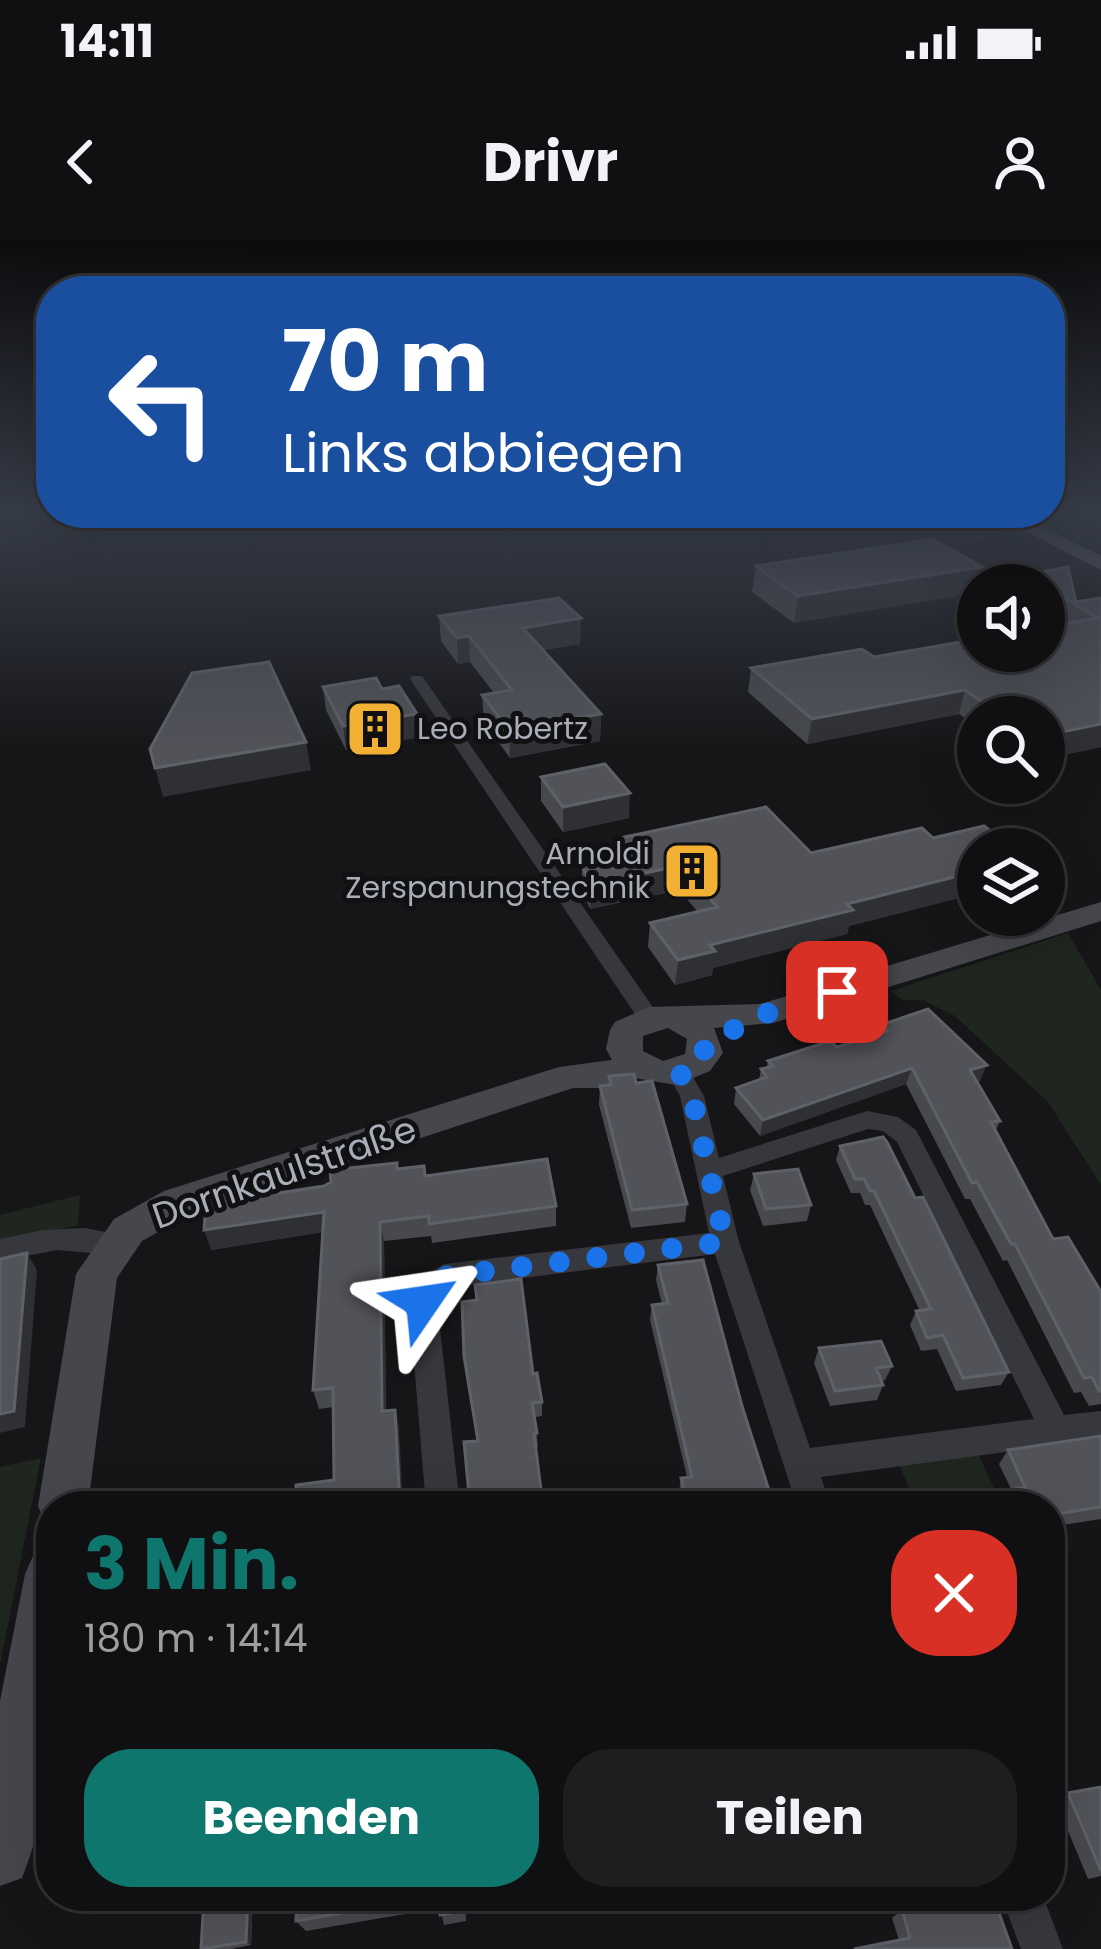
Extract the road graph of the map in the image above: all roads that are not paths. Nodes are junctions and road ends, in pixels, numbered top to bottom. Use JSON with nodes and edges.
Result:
{"nodes":[{"id":1,"x":416,"y":679,"type":"dead end"},
{"id":2,"x":1101,"y":911,"type":"edge"},
{"id":3,"x":761,"y":1015,"type":"junction"},
{"id":4,"x":647,"y":1036,"type":"junction"},
{"id":5,"x":706,"y":1044,"type":"junction"},
{"id":6,"x":680,"y":1073,"type":"junction"},
{"id":7,"x":709,"y":1171,"type":"junction"},
{"id":8,"x":725,"y":1242,"type":"junction"},
{"id":9,"x":115,"y":1244,"type":"junction"},
{"id":10,"x":0,"y":1250,"type":"edge"},
{"id":11,"x":1101,"y":1425,"type":"edge"},
{"id":12,"x":1056,"y":1431,"type":"junction"},
{"id":13,"x":800,"y":1465,"type":"junction"},
{"id":14,"x":66,"y":1491,"type":"edge"},
{"id":15,"x":442,"y":1491,"type":"edge"},
{"id":16,"x":809,"y":1491,"type":"edge"},
{"id":17,"x":36,"y":1657,"type":"edge"},
{"id":18,"x":0,"y":1856,"type":"edge"},
{"id":19,"x":1028,"y":1911,"type":"edge"},
{"id":20,"x":1042,"y":1949,"type":"edge"}],
"edges":[{"from":1,"to":4,"type":"street"},
{"from":2,"to":3,"type":"street","name":"Dornkaulstraße"},
{"from":3,"to":4,"type":"street","name":"Dornkaulstraße"},
{"from":3,"to":5,"type":"street","name":"Dornkaulstraße"},
{"from":4,"to":5,"type":"street"},
{"from":4,"to":6,"type":"street"},
{"from":4,"to":9,"type":"street","name":"Dornkaulstraße"},
{"from":5,"to":6,"type":"street"},
{"from":6,"to":7,"type":"street"},
{"from":7,"to":8,"type":"street"},
{"from":7,"to":12,"type":"street"},
{"from":8,"to":13,"type":"street"},
{"from":8,"to":15,"type":"street"},
{"from":9,"to":10,"type":"street","name":"Dornkaulstraße"},
{"from":9,"to":14,"type":"street"},
{"from":11,"to":12,"type":"street"},
{"from":12,"to":13,"type":"street"},
{"from":13,"to":16,"type":"street"},
{"from":17,"to":18,"type":"street"},
{"from":19,"to":20,"type":"street"}]}
